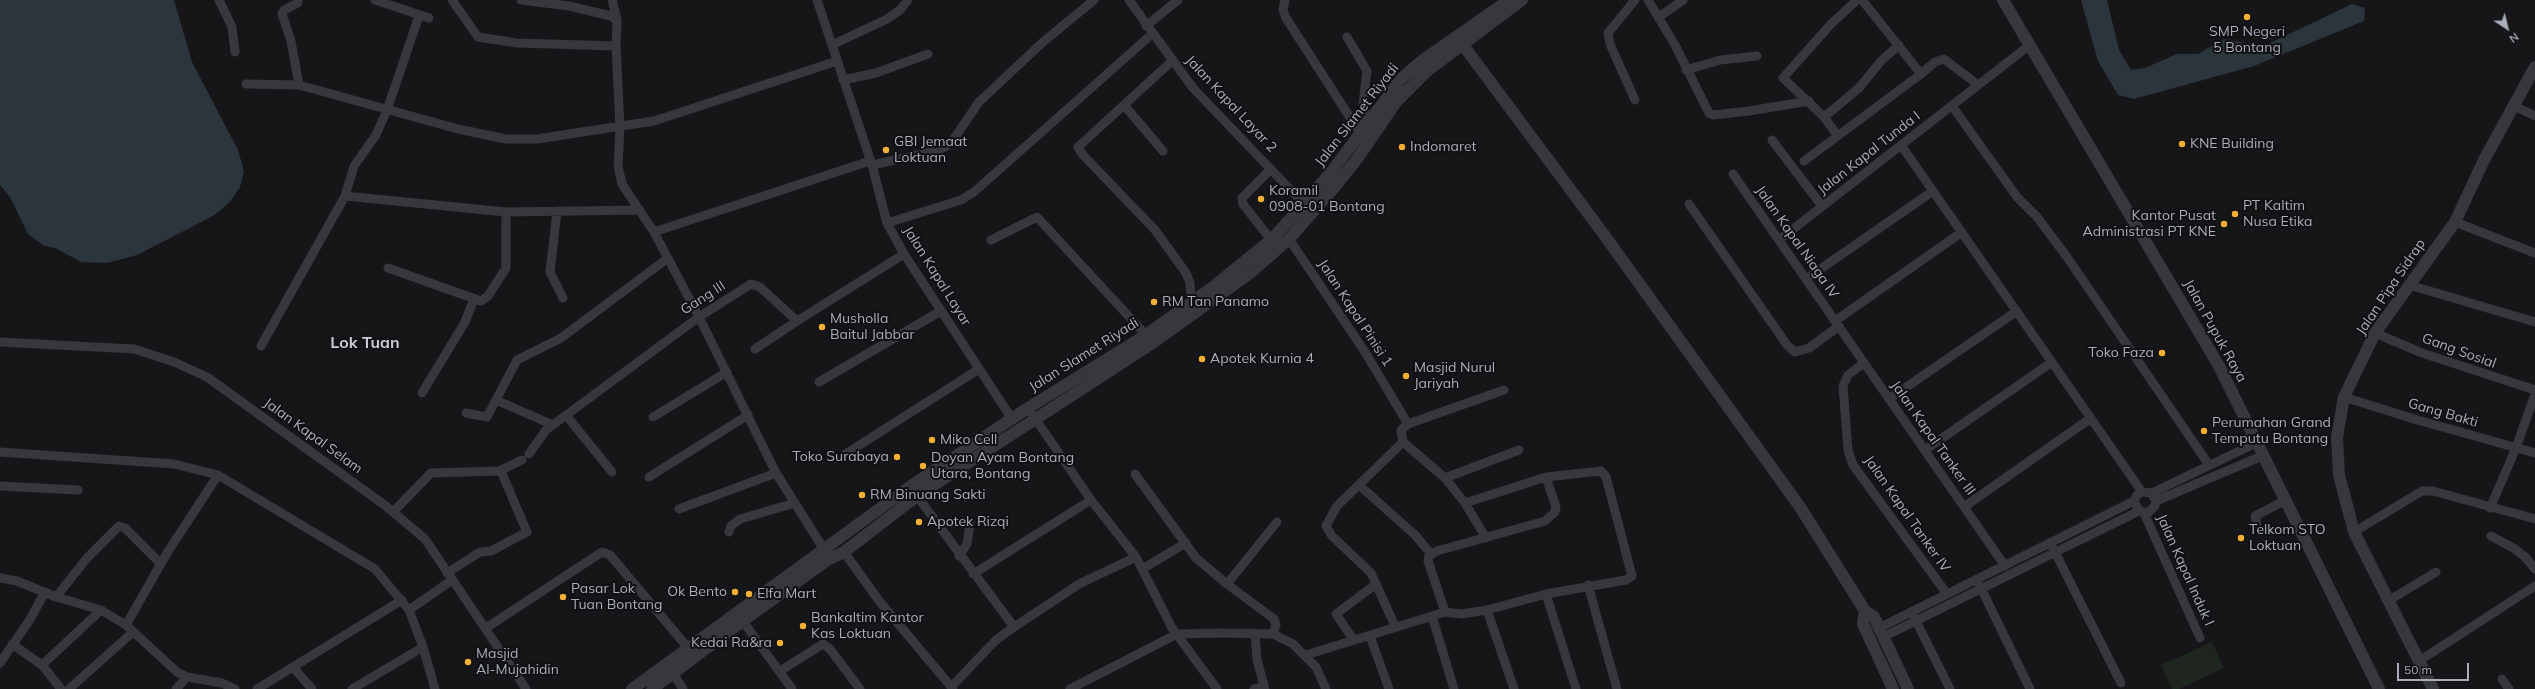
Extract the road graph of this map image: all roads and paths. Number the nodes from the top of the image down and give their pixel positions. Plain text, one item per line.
1 (219, 0) edge
2 (298, 0) edge
3 (375, 0) edge
4 (452, 0) edge
5 (521, 0) edge
6 (612, 0) edge
7 (817, 0) edge
8 (908, 0) edge
9 (1094, 0) edge
10 (1128, 0) edge
11 (1178, 0) edge
12 (1285, 0) edge
13 (1509, 0) edge
14 (1522, 0) edge
15 (1635, 0) edge
16 (1648, 0) edge
17 (1683, 0) edge
18 (1857, 0) edge
19 (1862, 0) edge
20 (2003, 0) edge
21 (419, 16) junction
22 (1659, 17) junction
23 (429, 18) dead end
24 (617, 20) junction
25 (1149, 30) junction
26 (1347, 37) dead end
27 (2031, 44) junction
28 (832, 45) junction
29 (1463, 45) junction
30 (1899, 45) junction
31 (616, 46) junction
32 (235, 52) dead end
33 (928, 54) dead end
34 (1757, 56) dead end
35 (837, 61) junction
36 (1172, 61) junction
37 (2535, 67) edge
38 (1686, 70) junction
39 (1921, 74) junction
40 (843, 80) junction
41 (246, 84) dead end
42 (299, 85) junction
43 (1976, 85) junction
44 (1635, 100) dead end
45 (1808, 101) junction
46 (1124, 105) junction
47 (2512, 105) junction
48 (1952, 106) junction
49 (387, 110) junction
50 (2535, 116) edge
51 (1824, 117) junction
52 (620, 127) junction
53 (1359, 132) junction
54 (1838, 136) junction
55 (1772, 140) dead end
56 (1901, 145) junction
57 (1163, 151) dead end
58 (1804, 161) dead end
59 (871, 163) junction
60 (1271, 169) junction
61 (1733, 174) dead end
62 (1934, 191) junction
63 (345, 196) junction
64 (1304, 204) junction
65 (1689, 204) dead end
66 (1822, 206) junction
67 (640, 210) junction
68 (557, 211) junction
69 (506, 212) junction
70 (2455, 222) junction
71 (887, 223) junction
72 (654, 232) junction
73 (1962, 232) junction
74 (1289, 239) junction
75 (991, 240) dead end
76 (1271, 240) junction
77 (1779, 240) junction
78 (2535, 253) edge
79 (904, 254) junction
80 (668, 258) junction
81 (388, 268) dead end
82 (1246, 268) junction
83 (1806, 279) junction
84 (2409, 285) junction
85 (563, 298) dead end
86 (474, 299) junction
87 (1191, 305) junction
88 (941, 311) junction
89 (2017, 311) junction
90 (699, 317) junction
91 (797, 321) junction
92 (2535, 322) edge
93 (1837, 323) junction
94 (2375, 334) junction
95 (1146, 335) junction
96 (0, 342) edge
97 (261, 346) dead end
98 (755, 349) dead end
99 (2052, 362) junction
100 (1864, 363) junction
101 (979, 368) junction
102 (727, 372) junction
103 (819, 382) dead end
104 (1504, 390) dead end
105 (2535, 390) edge
106 (422, 393) dead end
107 (2535, 394) edge
108 (2344, 397) junction
109 (1889, 399) junction
110 (496, 400) junction
111 (466, 413) dead end
112 (1032, 413) junction
113 (566, 415) junction
114 (748, 415) junction
115 (653, 417) dead end
116 (2091, 418) junction
117 (1012, 419) junction
118 (1408, 424) junction
119 (553, 425) junction
120 (1403, 442) junction
121 (2256, 443) junction
122 (2516, 448) junction
123 (1519, 450) dead end
124 (1925, 450) junction
125 (0, 452) edge
126 (2535, 453) edge
127 (844, 455) dead end
128 (2262, 456) junction
129 (2209, 466) junction
130 (501, 470) junction
131 (612, 472) dead end
132 (776, 473) junction
133 (1135, 474) dead end
134 (218, 475) junction
135 (649, 477) dead end
136 (1445, 478) junction
137 (1546, 478) junction
138 (1359, 485) junction
139 (0, 486) edge
140 (78, 490) dead end
141 (2142, 492) junction
142 (917, 496) junction
143 (2154, 497) junction
144 (1091, 500) junction
145 (2134, 501) junction
146 (2284, 501) junction
147 (795, 503) junction
148 (1465, 504) junction
149 (1964, 507) junction
150 (2490, 508) junction
151 (679, 509) dead end
152 (392, 512) junction
153 (2141, 512) junction
154 (2535, 519) edge
155 (1277, 522) dead end
156 (970, 524) dead end
157 (2258, 530) dead end
158 (729, 532) dead end
159 (2354, 532) junction
160 (2491, 536) dead end
161 (1486, 538) junction
162 (1186, 543) junction
163 (2051, 543) junction
164 (823, 548) junction
165 (844, 552) junction
166 (2055, 552) junction
167 (1432, 554) junction
168 (959, 556) junction
169 (1136, 557) junction
170 (161, 564) junction
171 (2005, 566) junction
172 (1142, 569) junction
173 (2535, 569) edge
174 (2436, 572) dead end
175 (973, 574) junction
176 (450, 576) junction
177 (0, 578) edge
178 (1977, 579) junction
179 (1226, 584) junction
180 (1376, 584) junction
181 (1588, 585) junction
182 (2535, 586) edge
183 (1981, 588) junction
184 (45, 592) junction
185 (1546, 594) junction
186 (1947, 594) junction
187 (56, 597) junction
188 (402, 600) junction
189 (2388, 601) junction
190 (101, 610) junction
191 (409, 610) junction
192 (1487, 610) junction
193 (1865, 611) junction
194 (1445, 612) junction
195 (1911, 612) junction
196 (739, 616) junction
197 (1432, 616) junction
198 (1916, 621) junction
199 (126, 625) junction
200 (1395, 626) junction
201 (1014, 627) junction
202 (486, 628) junction
203 (133, 632) junction
204 (1881, 632) junction
205 (1255, 633) junction
206 (1177, 634) junction
207 (1273, 634) junction
208 (1370, 636) junction
209 (2200, 638) dead end
210 (1353, 639) junction
211 (12, 644) junction
212 (423, 647) junction
213 (688, 648) junction
214 (1306, 655) junction
215 (2419, 661) junction
216 (0, 663) edge
217 (42, 665) junction
218 (293, 667) junction
219 (780, 672) junction
220 (673, 673) junction
221 (187, 677) junction
222 (2502, 679) dead end
223 (2121, 683) dead end
224 (952, 687) edge
225 (1264, 688) edge
226 (61, 689) edge
227 (69, 689) edge
228 (176, 689) edge
229 (235, 689) edge
230 (257, 689) edge
231 (312, 689) edge
232 (352, 689) edge
233 (435, 689) edge
234 (526, 689) edge
235 (632, 689) edge
236 (652, 689) edge
237 (683, 689) edge
238 (792, 689) edge
239 (860, 689) edge
240 (1070, 689) edge
241 (1217, 689) edge
242 (1254, 689) edge
243 (1326, 689) edge
244 (1389, 689) edge
245 (1454, 689) edge
246 (1514, 689) edge
247 (1576, 689) edge
248 (1617, 689) edge
249 (1893, 689) edge
250 (1908, 689) edge
251 (1950, 689) edge
252 (2030, 689) edge
253 (2379, 689) edge
254 (2434, 689) edge
255 (2509, 689) edge

1 - 32 street
2 - 42 street
3 - 21 street
4 - 31 street
5 - 24 street
6 - 24 street
7 - 28 street, Jalan Kapal Layar
8 - 28 street
9 - 59 street
10 - 25 street, Jalan Kapal Layar 2
11 - 25 street
12 - 53 street
13 - 53 street, Jalan Slamet Riyadi
14 - 29 street, Jalan Slamet Riyadi
15 - 44 street
16 - 22 street
17 - 22 street
18 - 45 street
19 - 30 street
20 - 27 street, Jalan Pupuk Raya
21 - 23 street
21 - 49 street
22 - 38 street
24 - 31 street
25 - 36 street, Jalan Kapal Layar 2
25 - 71 street
26 - 53 street
27 - 43 street, Jalan Kapal Tunda I
27 - 121 street, Jalan Pupuk Raya
28 - 35 street, Jalan Kapal Layar
29 - 74 street, Jalan Slamet Riyadi
29 - 193 street
30 - 39 street
30 - 51 street
31 - 52 street
33 - 40 street
34 - 38 street
35 - 40 street, Jalan Kapal Layar
35 - 52 street
36 - 46 street
36 - 60 street, Jalan Kapal Layar 2
37 - 47 street, Jalan Pipa Sidrap
38 - 45 street
39 - 43 street
39 - 54 street
40 - 59 street, Jalan Kapal Layar
41 - 42 street
42 - 49 street
43 - 48 street, Jalan Kapal Tunda I
45 - 51 street
46 - 57 street
46 - 87 street
47 - 50 street
47 - 70 street, Jalan Pipa Sidrap
48 - 56 street, Jalan Kapal Tunda I
48 - 129 street
49 - 52 street
49 - 63 street
51 - 54 street
52 - 67 street
53 - 64 street, Jalan Slamet Riyadi
54 - 58 street
55 - 66 street
56 - 62 street
56 - 66 street, Jalan Kapal Tunda I
59 - 71 street, Jalan Kapal Layar
59 - 72 street
60 - 64 street, Jalan Kapal Layar 2
60 - 76 street
61 - 77 street, Jalan Kapal Niaga IV
62 - 73 street
62 - 83 street
63 - 69 street
63 - 97 street
64 - 76 street, Jalan Slamet Riyadi
65 - 93 street
66 - 77 street, Jalan Kapal Tunda I
67 - 68 street
67 - 72 street
68 - 69 street
68 - 85 street
69 - 86 street
70 - 78 street
70 - 84 street, Jalan Pipa Sidrap
71 - 79 street, Jalan Kapal Layar
72 - 80 street
73 - 89 street
73 - 93 street
74 - 82 street, Jalan Slamet Riyadi
74 - 118 street, Jalan Kapal Pinisi 1
75 - 95 street
76 - 82 street, Jalan Slamet Riyadi
77 - 83 street, Jalan Kapal Niaga IV
79 - 88 street, Jalan Kapal Layar
79 - 91 street
80 - 90 street
80 - 110 street
81 - 86 street
82 - 87 street, Jalan Slamet Riyadi
82 - 112 street, Jalan Slamet Riyadi
83 - 93 street, Jalan Kapal Niaga IV
84 - 92 street
84 - 94 street, Jalan Pipa Sidrap
86 - 106 street
87 - 95 street, Jalan Slamet Riyadi
88 - 101 street, Jalan Kapal Layar
88 - 103 street
89 - 99 street
89 - 109 street
90 - 91 street, Gang III
90 - 102 street
90 - 113 street, Gang III
91 - 98 street
93 - 100 street, Jalan Kapal Tanker III
94 - 105 street, Gang Sosial
94 - 108 street, Jalan Pipa Sidrap
95 - 112 street, Jalan Slamet Riyadi
96 - 152 street, Jalan Kapal Selam
99 - 116 street
99 - 124 street
100 - 109 street, Jalan Kapal Tanker III
100 - 186 street, Jalan Kapal Tanker IV
101 - 117 street, Jalan Kapal Layar
101 - 127 street
102 - 114 street
102 - 115 street
104 - 118 street
107 - 122 street
108 - 122 street, Gang Bakti
108 - 159 street, Jalan Pipa Sidrap
109 - 124 street, Jalan Kapal Tanker III
110 - 111 street
110 - 119 street
112 - 117 street, Jalan Slamet Riyadi
112 - 142 street, Jalan Slamet Riyadi
112 - 144 street
113 - 119 street, Gang III
113 - 131 street
114 - 132 street
114 - 135 street
116 - 141 street
116 - 149 street
117 - 164 street, Jalan Slamet Riyadi
118 - 120 street
119 - 130 street, Gang III
120 - 136 street
120 - 138 street
121 - 128 street, Jalan Pupuk Raya
121 - 129 street
122 - 126 street, Gang Bakti
122 - 150 street
123 - 136 street
124 - 149 street, Jalan Kapal Tanker III
125 - 134 street
128 - 143 street
128 - 146 street, Jalan Pupuk Raya
129 - 143 street
130 - 152 street
130 - 176 street
132 - 147 street
132 - 151 street
133 - 162 street
134 - 170 street
134 - 188 street
136 - 148 street
137 - 148 street
137 - 161 street
137 - 181 street
138 - 167 street
138 - 180 street
139 - 140 street
141 - 143 street
141 - 145 street
142 - 165 street, Jalan Slamet Riyadi
142 - 168 street
143 - 153 street
144 - 169 street
144 - 175 street
145 - 153 street
145 - 163 street
146 - 157 street
146 - 253 street, Jalan Pupuk Raya
147 - 158 street
147 - 164 street
148 - 161 street
149 - 171 street, Jalan Kapal Tanker III
150 - 154 street
150 - 159 street
152 - 176 street, Jalan Kapal Selam
153 - 166 street
153 - 209 street, Jalan Kapal Induk I
155 - 179 street
156 - 168 street
159 - 189 street, Jalan Pipa Sidrap
160 - 173 street
161 - 167 street
162 - 172 street
162 - 179 street
163 - 166 street
163 - 171 street
164 - 196 street, Jalan Slamet Riyadi
165 - 196 street, Jalan Slamet Riyadi
165 - 224 street
166 - 183 street
166 - 223 street
167 - 194 street
168 - 175 street
169 - 172 street
169 - 201 street
170 - 187 street
170 - 199 street
171 - 178 street
172 - 206 street
174 - 189 street
175 - 201 street
176 - 191 street
176 - 202 street, Jalan Kapal Selam
177 - 184 street
178 - 183 street
178 - 186 street
179 - 207 street
180 - 200 street
180 - 210 street
181 - 185 street
181 - 248 street
182 - 215 street
183 - 198 street
183 - 252 street
184 - 187 street
184 - 211 street
185 - 192 street
185 - 247 street
186 - 195 street
187 - 190 street
188 - 191 street
188 - 218 street
189 - 215 street, Jalan Pipa Sidrap
190 - 199 street
190 - 217 street
191 - 212 street
192 - 194 street
192 - 246 street
193 - 204 street
193 - 249 street
194 - 197 street
195 - 198 street
195 - 204 street
196 - 213 street, Jalan Slamet Riyadi
196 - 219 street
196 - 220 street, Jalan Slamet Riyadi
197 - 200 street
197 - 245 street
198 - 204 street
198 - 251 street
199 - 203 street
200 - 208 street
201 - 224 street
202 - 213 street
202 - 234 street, Jalan Kapal Selam
203 - 221 street
203 - 227 street
204 - 250 street
205 - 206 street
205 - 207 street
205 - 225 street
206 - 240 street
206 - 241 street
207 - 214 street
208 - 210 street
208 - 244 street
210 - 214 street
211 - 216 street
211 - 217 street
212 - 232 street
212 - 233 street
213 - 235 street, Jalan Slamet Riyadi
214 - 243 street
215 - 254 street, Jalan Pipa Sidrap
217 - 226 street
218 - 230 street
218 - 231 street
219 - 238 street
219 - 239 street
220 - 236 street, Jalan Slamet Riyadi
220 - 237 street
221 - 228 street
221 - 229 street
222 - 255 street
225 - 242 street

